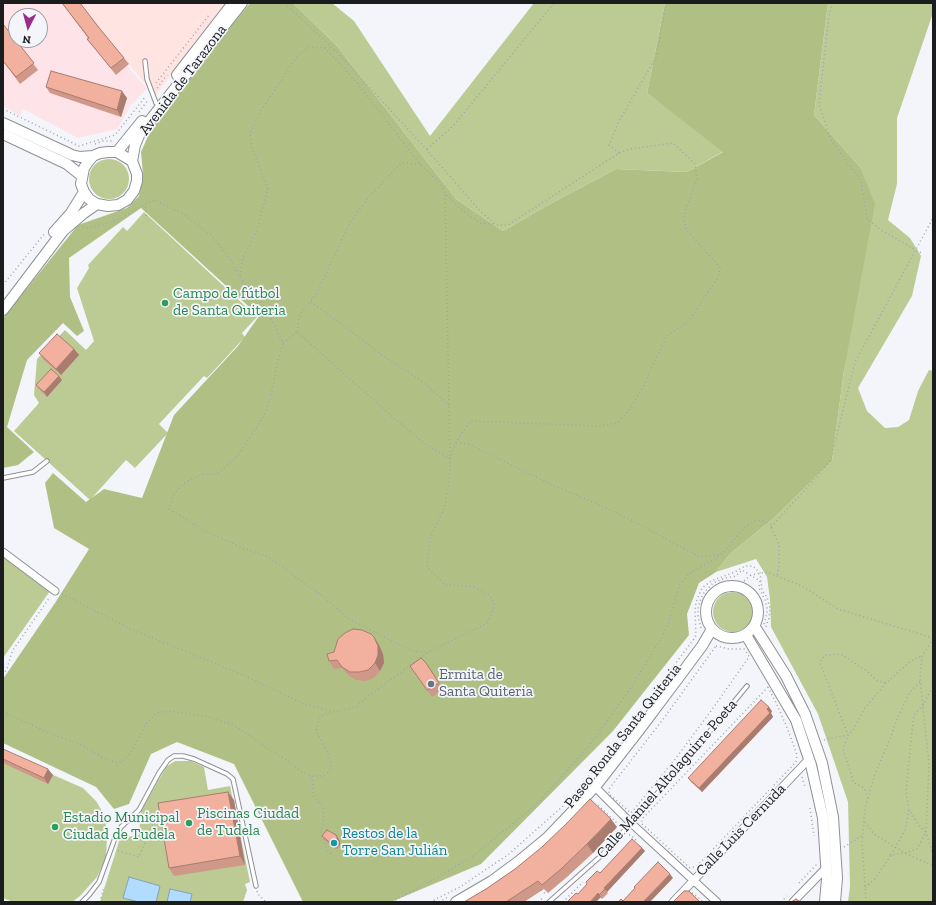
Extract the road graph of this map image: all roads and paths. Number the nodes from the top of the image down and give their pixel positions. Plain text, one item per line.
1 (233, 3) edge
2 (242, 3) edge
3 (284, 3) edge
4 (554, 3) edge
5 (666, 3) edge
6 (832, 3) edge
7 (210, 14) dead end
8 (325, 48) junction
9 (333, 48) junction
10 (145, 61) dead end
11 (151, 90) junction
12 (156, 102) junction
13 (3, 109) edge
14 (3, 123) edge
15 (3, 134) edge
16 (426, 150) junction
17 (117, 152) junction
18 (619, 153) junction
19 (93, 156) junction
20 (132, 161) junction
21 (420, 164) junction
22 (82, 176) junction
23 (84, 192) junction
24 (445, 193) junction
25 (97, 204) junction
26 (142, 206) junction
27 (146, 217) dead end
28 (933, 218) edge
29 (496, 225) junction
30 (83, 227) dead end
31 (916, 250) junction
32 (923, 254) dead end
33 (240, 276) junction
34 (3, 298) edge
35 (310, 301) junction
36 (3, 310) edge
37 (297, 332) junction
38 (283, 343) junction
39 (450, 406) junction
40 (456, 443) junction
41 (450, 459) junction
42 (47, 461) dead end
43 (3, 478) edge
44 (771, 527) junction
45 (3, 552) edge
46 (722, 554) junction
47 (760, 573) junction
48 (751, 575) junction
49 (777, 576) junction
50 (738, 586) junction
51 (55, 591) junction
52 (755, 627) junction
53 (766, 628) dead end
54 (714, 632) junction
55 (700, 633) dead end
56 (746, 635) junction
57 (933, 639) edge
58 (429, 652) junction
59 (922, 656) junction
60 (745, 663) joint
61 (3, 675) edge
62 (920, 682) junction
63 (886, 683) junction
64 (747, 686) dead end
65 (933, 686) edge
66 (922, 705) junction
67 (3, 712) edge
68 (335, 712) junction
69 (848, 735) junction
70 (822, 738) dead end
71 (809, 759) junction
72 (794, 765) joint
73 (801, 772) dead end
74 (312, 776) junction
75 (598, 790) junction
76 (807, 792) dead end
77 (868, 798) junction
78 (161, 805) edge
79 (810, 806) dead end
80 (592, 809) edge
81 (909, 809) junction
82 (864, 821) junction
83 (631, 823) junction
84 (620, 826) dead end
85 (926, 832) junction
86 (863, 835) junction
87 (625, 837) dead end
88 (814, 841) dead end
89 (642, 845) dead end
90 (844, 846) junction
91 (896, 847) junction
92 (842, 848) dead end
93 (114, 850) dead end
94 (845, 852) dead end
95 (905, 853) junction
96 (334, 855) dead end
97 (891, 855) junction
98 (933, 855) edge
99 (816, 860) dead end
100 (933, 866) edge
101 (826, 868) junction
102 (810, 871) dead end
103 (584, 880) dead end
104 (693, 880) junction
105 (256, 886) joint
106 (104, 887) dead end
107 (865, 887) junction
108 (541, 890) edge
109 (688, 892) edge
110 (547, 895) dead end
111 (454, 898) edge
112 (82, 902) edge
113 (100, 902) edge
114 (266, 902) edge
115 (392, 902) edge
116 (430, 902) edge
117 (439, 902) edge
118 (465, 902) edge
119 (549, 902) edge
120 (563, 902) edge
121 (673, 902) edge
122 (703, 902) edge
123 (717, 902) edge
124 (793, 902) edge
125 (825, 902) edge
126 (835, 902) edge
127 (866, 902) edge

1 - 12 street, Avenida de Tarazona
2 - 20 street, Avenida de Tarazona
3 - 9 path
4 - 16 path
5 - 18 path
6 - 31 path
7 - 11 path
8 - 9 path
8 - 21 path
8 - 33 path
9 - 16 path
10 - 11 lane
11 - 12 lane
11 - 13 path
12 - 17 street, Avenida de Tarazona
14 - 19 street
15 - 22 street
16 - 29 path
17 - 19 street
17 - 20 street
18 - 29 path
18 - 40 path
19 - 22 street
20 - 25 street
21 - 24 path
21 - 35 path
22 - 23 street
23 - 25 street
23 - 34 street
24 - 29 path
24 - 39 path
25 - 36 street
26 - 27 path
26 - 30 path
26 - 33 path
28 - 31 path
31 - 32 path
31 - 44 path
33 - 38 path
35 - 37 path
35 - 39 path
37 - 38 path
37 - 41 path
38 - 58 path
39 - 41 path
40 - 41 path
40 - 46 path
41 - 58 path
42 - 43 lane
44 - 46 path
44 - 49 path
45 - 51 street
46 - 115 path
47 - 48 path
47 - 49 path
47 - 53 path
47 - 116 path
48 - 50 path
48 - 55 path
49 - 57 path
50 - 52 street
50 - 54 street
51 - 61 path
51 - 68 path
52 - 56 street
52 - 126 street
54 - 56 street
54 - 75 street, Paseo Ronda Santa Quiteria
54 - 111 street, Paseo Ronda Santa Quiteria
56 - 71 street
57 - 59 path
58 - 68 path
59 - 62 path
59 - 63 path
60 - 60 path
62 - 66 path
62 - 77 path
63 - 69 path
63 - 69 path
64 - 83 lane, Calle Manuel Altolaguirre Poeta
65 - 66 path
66 - 81 path
66 - 85 path
67 - 74 path
68 - 74 path
69 - 70 path
69 - 77 path
71 - 101 street
71 - 104 street, Calle Luis Cernuda
72 - 72 path
73 - 76 path
74 - 96 path
75 - 83 street
75 - 118 street, Paseo Ronda Santa Quiteria
77 - 82 path
78 - 93 path
79 - 88 path
80 - 84 path
81 - 85 path
81 - 91 path
82 - 86 path
82 - 91 path
83 - 104 street
83 - 119 lane, Calle Manuel Altolaguirre Poeta
85 - 95 path
85 - 98 path
86 - 90 path
86 - 107 path
87 - 89 path
90 - 92 path
90 - 94 path
91 - 95 path
91 - 97 path
95 - 97 path
95 - 100 path
97 - 107 path
99 - 102 path
101 - 124 street
101 - 125 street
103 - 120 path
104 - 121 street, Calle Luis Cernuda
104 - 123 street
105 - 112 lane
105 - 114 path
106 - 113 path
107 - 127 path
108 - 110 path
109 - 122 path
111 - 117 path

